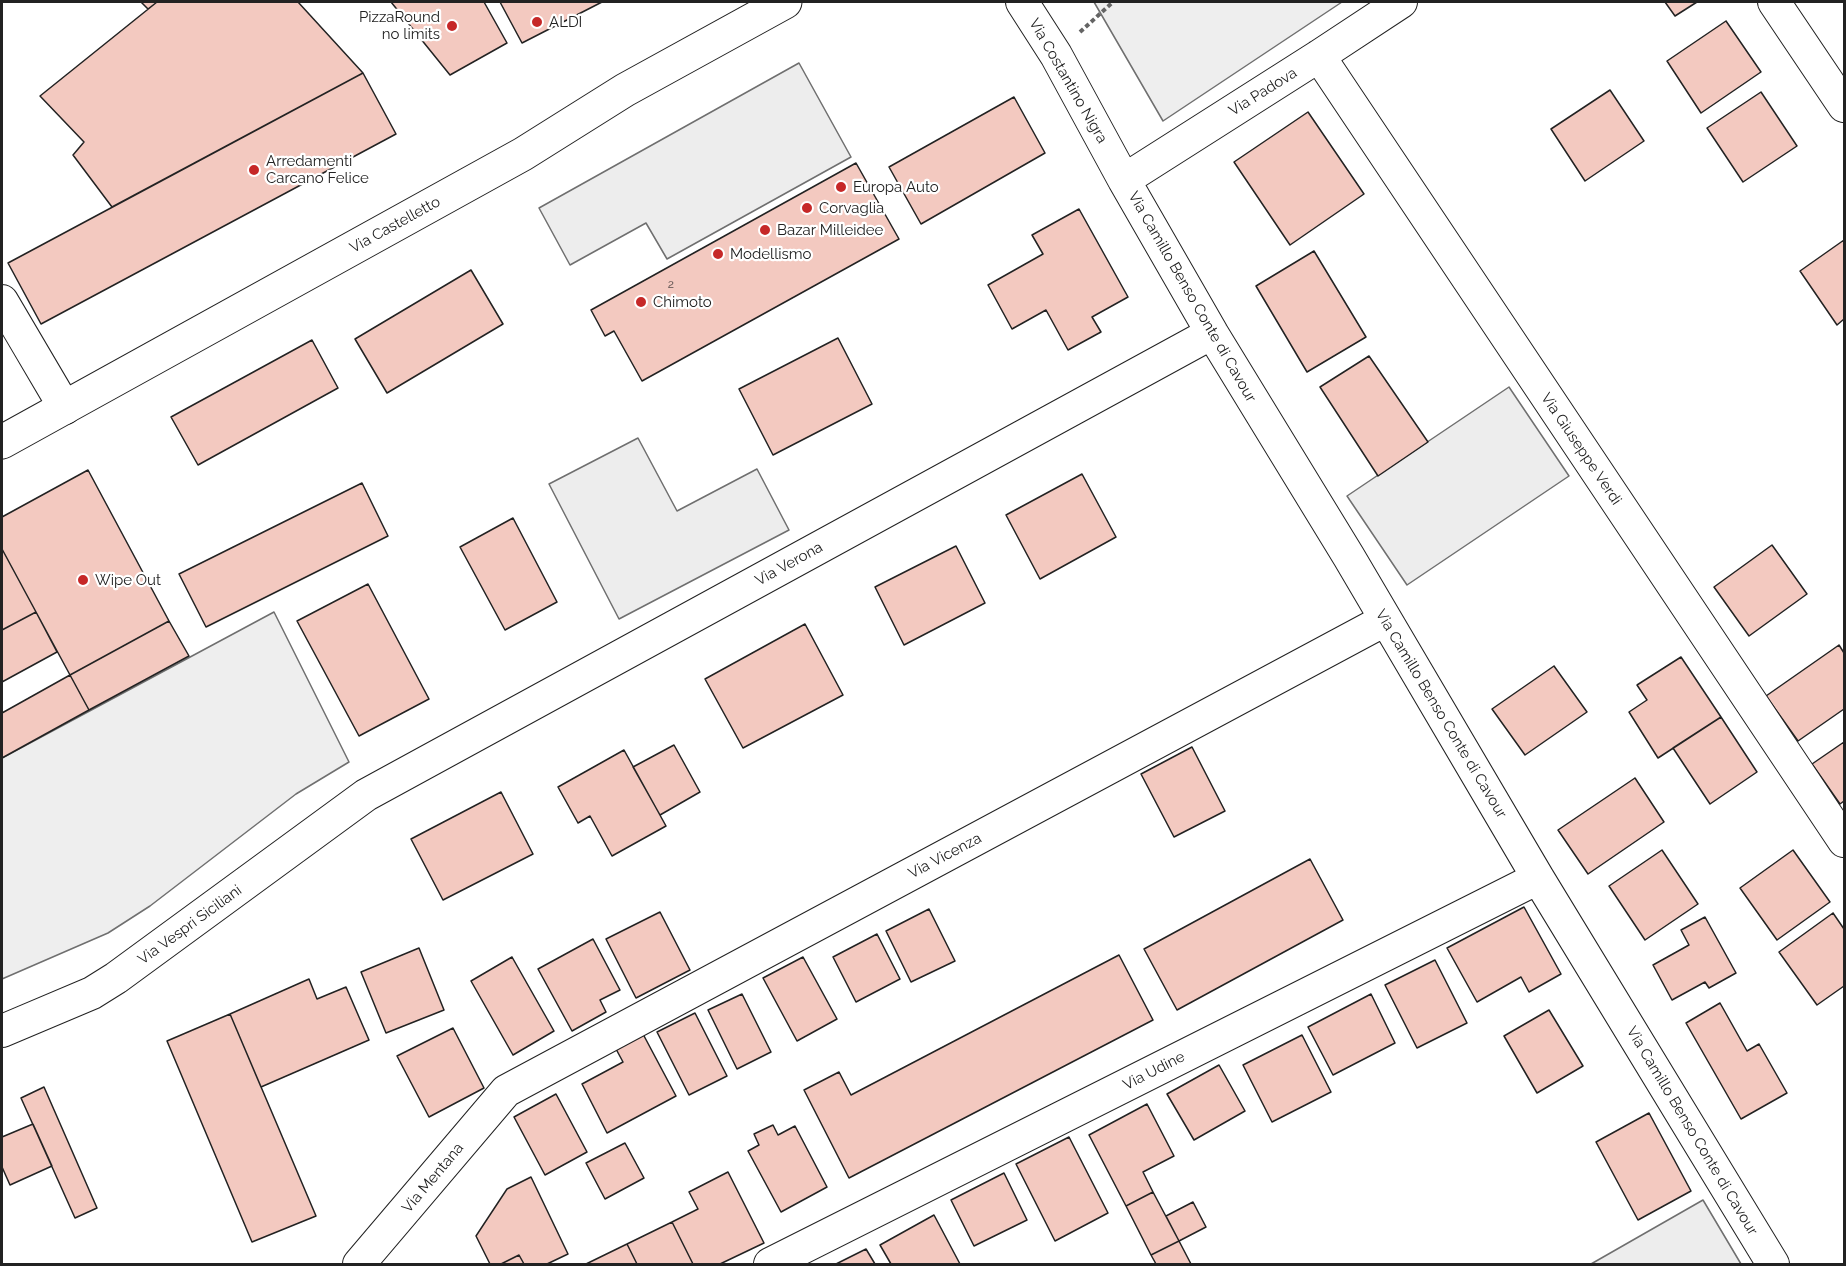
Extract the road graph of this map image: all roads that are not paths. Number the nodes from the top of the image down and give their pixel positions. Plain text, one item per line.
1 (785, 2) edge
2 (1022, 2) edge
3 (1401, 2) edge
4 (1774, 2) edge
5 (1319, 56) junction
6 (1845, 105) edge
7 (1119, 171) junction
8 (2, 301) edge
9 (1212, 333) junction
10 (64, 408) junction
11 (2, 442) edge
12 (1385, 620) junction
13 (366, 795) joint
14 (1845, 841) edge
15 (1538, 878) junction
16 (2, 1031) edge
17 (506, 1091) joint
18 (359, 1264) edge
19 (770, 1264) edge
20 (1773, 1264) edge

1 - 10 main road, Via Castelletto
2 - 7 street, Via Costantino Nigra
3 - 5 street, Via Padova
4 - 6 street
5 - 7 street, Via Padova
5 - 14 street, Via Giuseppe Verdi
7 - 9 street, Via Camillo Benso Conte di Cavour
8 - 10 street
9 - 12 street, Via Camillo Benso Conte di Cavour
9 - 13 street, Via Verona
10 - 11 main road, Via Castelletto
12 - 15 street, Via Camillo Benso Conte di Cavour
12 - 17 street, Via Vicenza
13 - 16 street, Via Vespri Siciliani
15 - 19 street, Via Udine
15 - 20 street, Via Camillo Benso Conte di Cavour
17 - 18 street, Via Mentana

